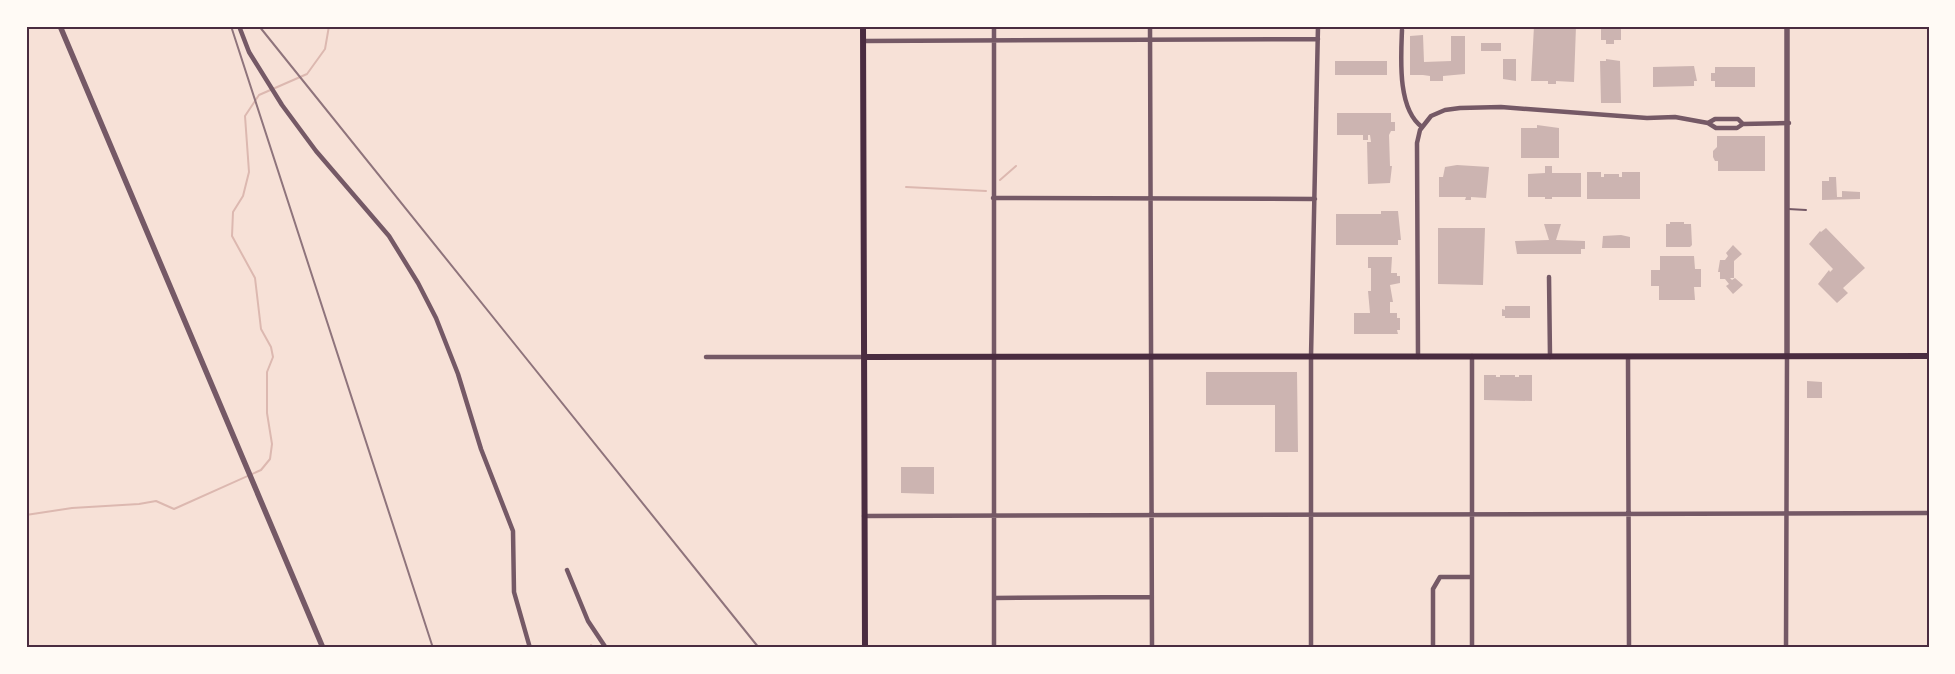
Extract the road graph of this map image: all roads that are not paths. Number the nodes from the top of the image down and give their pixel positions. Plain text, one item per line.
1 (60, 26) edge
2 (239, 26) edge
3 (863, 26) edge
4 (994, 26) edge
5 (1150, 26) edge
6 (1318, 26) edge
7 (1787, 26) edge
8 (1402, 30) dead end
9 (1318, 39) junction
10 (1150, 40) junction
11 (864, 41) junction
12 (994, 41) junction
13 (1708, 122) junction
14 (1789, 122) junction
15 (1743, 124) junction
16 (1422, 127) junction
17 (993, 198) junction
18 (1150, 199) junction
19 (1315, 199) junction
20 (1788, 209) junction
21 (1806, 210) dead end
22 (1549, 277) dead end
23 (1472, 356) junction
24 (1929, 356) edge
25 (706, 357) dead end
26 (864, 357) junction
27 (994, 357) junction
28 (1152, 357) junction
29 (1311, 357) junction
30 (1418, 357) junction
31 (1550, 357) junction
32 (1628, 357) junction
33 (1787, 357) junction
34 (1929, 513) edge
35 (1150, 514) junction
36 (1629, 514) junction
37 (1788, 514) junction
38 (994, 515) junction
39 (1473, 515) junction
40 (864, 516) junction
41 (1312, 516) junction
42 (566, 570) dead end
43 (1472, 577) junction
44 (1151, 597) junction
45 (994, 598) junction
46 (323, 648) edge
47 (530, 648) edge
48 (606, 648) edge
49 (865, 648) edge
50 (994, 648) edge
51 (1152, 648) edge
52 (1311, 648) edge
53 (1433, 648) edge
54 (1472, 648) edge
55 (1629, 648) edge
56 (1786, 648) edge

1 - 46 street
2 - 47 street
3 - 11 main road
4 - 12 street
5 - 10 street
6 - 9 street
7 - 14 street
8 - 16 street
9 - 10 street
9 - 19 street
10 - 12 street
10 - 18 street
11 - 12 street
11 - 26 main road
12 - 17 street
13 - 15 street
13 - 15 street
13 - 16 street
14 - 15 street
14 - 20 street
16 - 30 street
17 - 18 street
17 - 27 street
18 - 19 street
18 - 28 street
19 - 29 street
20 - 21 lane
20 - 33 street
22 - 31 street
23 - 30 main road
23 - 31 main road
23 - 39 street
24 - 33 main road
25 - 26 street
26 - 27 main road
26 - 40 main road
27 - 28 main road
27 - 38 street
28 - 29 main road
28 - 35 street
29 - 30 main road
29 - 41 street
31 - 32 main road
32 - 33 main road
32 - 36 street
33 - 37 street
34 - 37 street
35 - 38 street
35 - 41 street
35 - 44 street
36 - 37 street
36 - 39 street
36 - 55 street
37 - 56 street
38 - 40 street
38 - 45 street
39 - 41 street
39 - 43 street
40 - 49 main road
41 - 52 street
42 - 48 street
43 - 53 street
43 - 54 street
44 - 45 street
44 - 51 street
45 - 50 street

